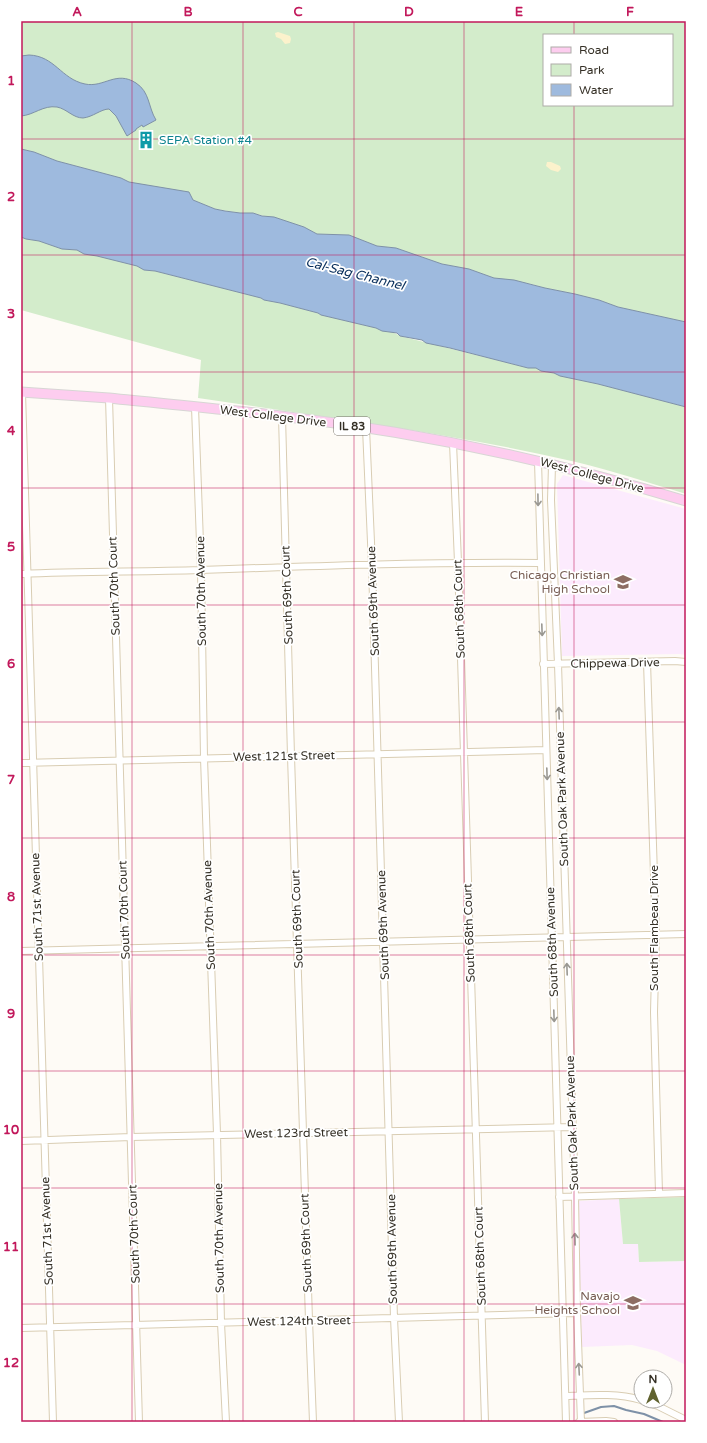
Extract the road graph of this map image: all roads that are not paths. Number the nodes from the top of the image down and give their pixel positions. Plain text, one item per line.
1 (21, 392) edge
2 (109, 398) junction
3 (195, 407) junction
4 (282, 416) junction
5 (366, 428) junction
6 (453, 443) junction
7 (538, 461) junction
8 (552, 465) junction
9 (686, 501) edge
10 (458, 562) junction
11 (540, 563) junction
12 (372, 565) junction
13 (286, 566) junction
14 (201, 570) junction
15 (114, 572) junction
16 (24, 573) edge
17 (647, 662) junction
18 (686, 662) edge
19 (543, 664) junction
20 (558, 664) junction
21 (546, 750) junction
22 (464, 752) junction
23 (378, 754) junction
24 (291, 756) junction
25 (204, 758) junction
26 (120, 761) junction
27 (21, 763) edge
28 (33, 763) junction
29 (686, 934) edge
30 (656, 936) junction
31 (551, 937) junction
32 (566, 937) junction
33 (470, 940) junction
34 (383, 943) junction
35 (297, 945) junction
36 (211, 946) junction
37 (124, 949) junction
38 (21, 951) edge
39 (39, 951) junction
40 (572, 1126) junction
41 (557, 1127) junction
42 (475, 1128) junction
43 (389, 1130) junction
44 (303, 1132) junction
45 (217, 1134) junction
46 (131, 1137) junction
47 (21, 1141) edge
48 (44, 1141) junction
49 (659, 1193) junction
50 (686, 1193) edge
51 (574, 1196) junction
52 (560, 1197) junction
53 (577, 1313) junction
54 (564, 1314) junction
55 (482, 1316) junction
56 (394, 1318) junction
57 (309, 1320) junction
58 (221, 1322) junction
59 (136, 1325) junction
60 (50, 1327) junction
61 (21, 1328) edge
62 (580, 1395) junction
63 (566, 1396) junction
64 (633, 1398) edge
65 (664, 1409) edge
66 (686, 1420) edge
67 (53, 1422) edge
68 (140, 1422) edge
69 (226, 1422) edge
70 (313, 1422) edge
71 (399, 1422) edge
72 (485, 1422) edge
73 (566, 1422) edge
74 (580, 1422) edge
75 (614, 1422) edge

1 - 2 main road, West College Drive / IL 83
1 - 16 street, South 71st Avenue
2 - 3 main road, West College Drive / IL 83
2 - 15 street, South 70th Court
3 - 4 main road, West College Drive / IL 83
3 - 14 street, South 70th Avenue
4 - 5 main road, West College Drive / IL 83
4 - 13 street, South 69th Court
5 - 6 main road, West College Drive / IL 83
5 - 12 street, South 69th Avenue
6 - 7 main road, West College Drive / IL 83
6 - 10 street, South 68th Court
7 - 8 main road, West College Drive / IL 83
7 -> 11 street, South 68th Avenue
8 - 9 main road, West College Drive / IL 83
8 - 20 street, South Oak Park Avenue
10 - 11 street
10 - 12 street
10 - 22 street, South 68th Court
11 -> 19 street, South 68th Avenue
12 - 13 street
12 - 23 street, South 69th Avenue
13 - 14 street
13 - 24 street, South 69th Court
14 - 15 street
14 - 25 street, South 70th Avenue
15 - 16 street
15 - 26 street, South 70th Court
16 - 28 street, South 71st Avenue
17 - 18 street, Chippewa Drive
17 - 20 street, Chippewa Drive
17 - 30 street, South Flambeau Drive
19 - 20 street, Chippewa Drive
19 - 21 street, South 68th Avenue
32 -> 20 street, South Oak Park Avenue
21 - 22 street, West 121st Street
21 -> 31 street, South 68th Avenue
22 - 23 street, West 121st Street
22 - 33 street, South 68th Court
23 - 24 street, West 121st Street
23 - 34 street, South 69th Avenue
24 - 25 street, West 121st Street
24 - 35 street, South 69th Court
25 - 26 street, West 121st Street
25 - 36 street, South 70th Avenue
26 - 28 street, West 121st Street
26 - 37 street, South 70th Court
27 - 28 street, West 121st Street
28 - 39 street, South 71st Avenue
29 - 30 street
30 - 32 street
30 - 49 street, South Flambeau Drive
31 - 32 street
31 - 33 street
31 -> 41 street, South 68th Avenue
40 -> 32 street, South Oak Park Avenue
33 - 34 street
33 - 42 street, South 68th Court
34 - 35 street
34 - 43 street, South 69th Avenue
35 - 36 street
35 - 44 street, South 69th Court
36 - 37 street
36 - 45 street, South 70th Avenue
37 - 39 street
37 - 46 street, South 70th Court
38 - 39 street
39 - 48 street, South 71st Avenue
40 - 41 street, West 123rd Street
40 - 51 street, South Oak Park Avenue
41 - 42 street, West 123rd Street
41 - 52 street, South 68th Avenue
42 - 43 street, West 123rd Street
42 - 55 street, South 68th Court
43 - 44 street, West 123rd Street
43 - 56 street, South 69th Avenue
44 - 45 street, West 123rd Street
44 - 57 street, South 69th Court
45 - 46 street, West 123rd Street
45 - 58 street, South 70th Avenue
46 - 48 street, West 123rd Street
46 - 59 street, South 70th Court
47 - 48 street, West 123rd Street
48 - 60 street, South 71st Avenue
49 - 50 street
49 - 51 street
51 - 52 street
53 -> 51 street, South Oak Park Avenue
52 - 54 street, South 68th Avenue
53 - 54 street, West 124th Street
62 -> 53 street, South Oak Park Avenue
54 - 55 street, West 124th Street
54 - 63 street, South 68th Avenue
55 - 56 street, West 124th Street
55 - 72 street, South 68th Court
56 - 57 street, West 124th Street
56 - 71 street, South 69th Avenue
57 - 58 street, West 124th Street
57 - 70 street, South 69th Court
58 - 59 street, West 124th Street
58 - 69 street, South 70th Avenue
59 - 60 street, West 124th Street
59 - 68 street, South 70th Court
60 - 61 street, West 124th Street
60 - 67 street, South 71st Avenue
62 - 63 street
62 - 64 street
62 - 74 street, South Oak Park Avenue
63 - 73 street, South 68th Avenue
65 - 66 street
74 - 75 street

